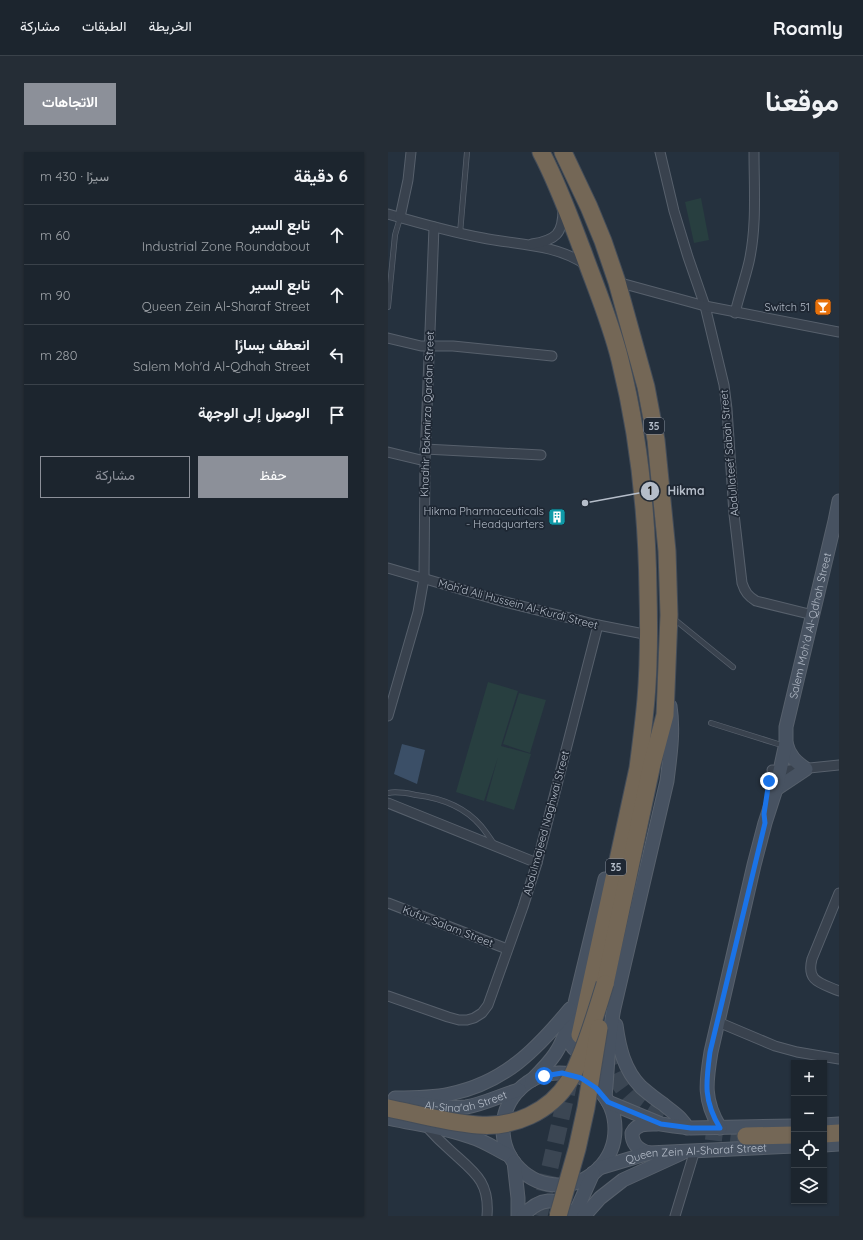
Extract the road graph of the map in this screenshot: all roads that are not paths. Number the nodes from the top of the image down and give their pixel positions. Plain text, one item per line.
1 (411, 152) edge
2 (467, 152) edge
3 (541, 152) edge
4 (563, 152) edge
5 (660, 152) edge
6 (754, 152) edge
7 (562, 196) junction
8 (388, 214) edge
9 (400, 217) junction
10 (434, 227) junction
11 (460, 233) junction
12 (529, 245) junction
13 (589, 267) junction
14 (617, 282) junction
15 (705, 306) junction
16 (388, 307) edge
17 (735, 313) junction
18 (839, 332) edge
19 (388, 338) edge
20 (430, 346) junction
21 (552, 356) dead end
22 (425, 449) junction
23 (388, 452) edge
24 (541, 455) dead end
25 (425, 461) junction
26 (839, 501) edge
27 (837, 522) edge
28 (388, 568) edge
29 (424, 578) junction
30 (669, 615) junction
31 (813, 615) junction
32 (598, 625) junction
33 (649, 635) junction
34 (734, 667) dead end
35 (667, 689) junction
36 (392, 692) edge
37 (388, 716) edge
38 (711, 723) dead end
39 (782, 744) junction
40 (839, 765) edge
41 (806, 769) junction
42 (776, 771) junction
43 (776, 790) junction
44 (388, 792) edge
45 (388, 803) edge
46 (765, 823) junction
47 (496, 847) junction
48 (537, 863) junction
49 (839, 893) edge
50 (388, 903) edge
51 (507, 949) junction
52 (605, 984) junction
53 (839, 991) edge
54 (388, 996) edge
55 (584, 1003) junction
56 (614, 1008) junction
57 (569, 1021) junction
58 (611, 1022) junction
59 (718, 1022) junction
60 (580, 1035) dead end
61 (839, 1059) edge
62 (532, 1080) junction
63 (519, 1090) junction
64 (606, 1100) junction
65 (465, 1107) junction
66 (390, 1110) edge
67 (661, 1124) junction
68 (839, 1124) edge
69 (827, 1125) edge
70 (426, 1126) junction
71 (791, 1126) edge
72 (687, 1128) junction
73 (720, 1128) junction
74 (839, 1133) edge
75 (827, 1134) edge
76 (467, 1135) junction
77 (791, 1135) edge
78 (746, 1136) tunnel mouth
79 (839, 1144) edge
80 (827, 1145) edge
81 (791, 1146) edge
82 (692, 1150) junction
83 (650, 1153) junction
84 (512, 1159) junction
85 (596, 1170) junction
86 (487, 1216) edge
87 (518, 1216) edge
88 (523, 1216) edge
89 (558, 1216) edge
90 (572, 1216) edge
91 (584, 1216) edge
92 (675, 1216) edge

1 - 9 street
2 - 11 lane
3 - 7 highway, 35
4 - 14 highway, 35
5 - 15 street, Abdullateef Sabah Street
6 - 17 street
7 - 12 street
7 - 13 highway, 35
8 - 9 street
9 - 10 street
9 - 16 lane
10 - 11 street
10 - 20 street, Khadhir Bakmirza Qardan Street
11 - 12 street
12 - 13 street
13 - 33 highway, 35
14 - 15 street
14 - 30 highway, 35
15 - 17 street
15 - 31 street, Abdullateef Sabah Street
17 - 18 street
19 - 20 street
20 - 21 street
20 - 22 street, Khadhir Bakmirza Qardan Street
22 - 24 street
22 - 25 street, Khadhir Bakmirza Qardan Street
23 - 25 street
25 - 29 street, Khadhir Bakmirza Qardan Street
26 - 27 main road, Salem Moh'd Al-Qdhah Street
27 - 31 main road, Salem Moh'd Al-Qdhah Street
28 - 29 street, Moh'd Ali Hussein Al-Kurdi Street
29 - 32 street, Moh'd Ali Hussein Al-Kurdi Street
29 - 36 street, Khadhir Bakmirza Qardan Street
30 - 34 lane
30 - 35 highway, 35
31 - 39 main road, Salem Moh'd Al-Qdhah Street
32 - 33 street, Moh'd Ali Hussein Al-Kurdi Street
32 - 48 street, Abdulmajeed Naghwai Street
33 - 55 highway, 35
35 - 52 highway, 35
35 - 56 main road
36 - 37 street, Khadhir Bakmirza Qardan Street
38 - 39 lane
39 - 41 main road
39 - 42 main road, Salem Moh'd Al-Qdhah Street
40 - 41 street
41 - 42 street
41 - 43 main road
42 - 43 main road, Salem Moh'd Al-Qdhah Street
42 - 46 main road, Salem Moh'd Al-Qdhah Street
43 - 46 main road, Salem Moh'd Al-Qdhah Street
44 - 47 lane
45 - 47 street
46 - 59 main road, Salem Moh'd Al-Qdhah Street
47 - 48 street
48 - 51 street, Abdulmajeed Naghwai Street
49 - 53 street
50 - 51 street, Kufur Salam Street
51 - 54 street, Abdulmajeed Naghwai Street
52 - 66 highway, bridge
52 - 89 highway, 35, bridge
55 - 57 main road
55 - 60 highway, 35
55 - 66 main road
56 - 58 main road
56 - 72 main road
57 - 58 main road
57 - 62 main road
58 - 64 main road
59 - 61 street
59 - 73 main road, Salem Moh'd Al-Qdhah Street
62 - 63 main road
62 - 64 main road
63 - 65 main road, Al-Sina'ah Street
63 - 84 main road
64 - 67 main road, Queen Zein Al-Sharaf Street
64 - 85 main road
65 - 66 main road, Al-Sina'ah Street
65 - 76 main road
66 - 70 main road, Al-Sina'ah Street
67 - 72 main road, Queen Zein Al-Sharaf Street
67 - 83 main road
68 - 69 main road
70 - 76 main road, Al-Sina'ah Street
70 - 86 street
71 - 73 main road, Queen Zein Al-Sharaf Street
72 - 73 main road, Queen Zein Al-Sharaf Street
74 - 75 highway
76 - 84 main road, Al-Sina'ah Street
77 - 78 highway
79 - 80 main road
81 - 82 main road, Queen Zein Al-Sharaf Street
82 - 83 main road, Queen Zein Al-Sharaf Street
82 - 91 main road
82 - 92 street
83 - 85 main road, Queen Zein Al-Sharaf Street
84 - 85 main road
84 - 87 main road
85 - 90 main road
88 - 90 main road

